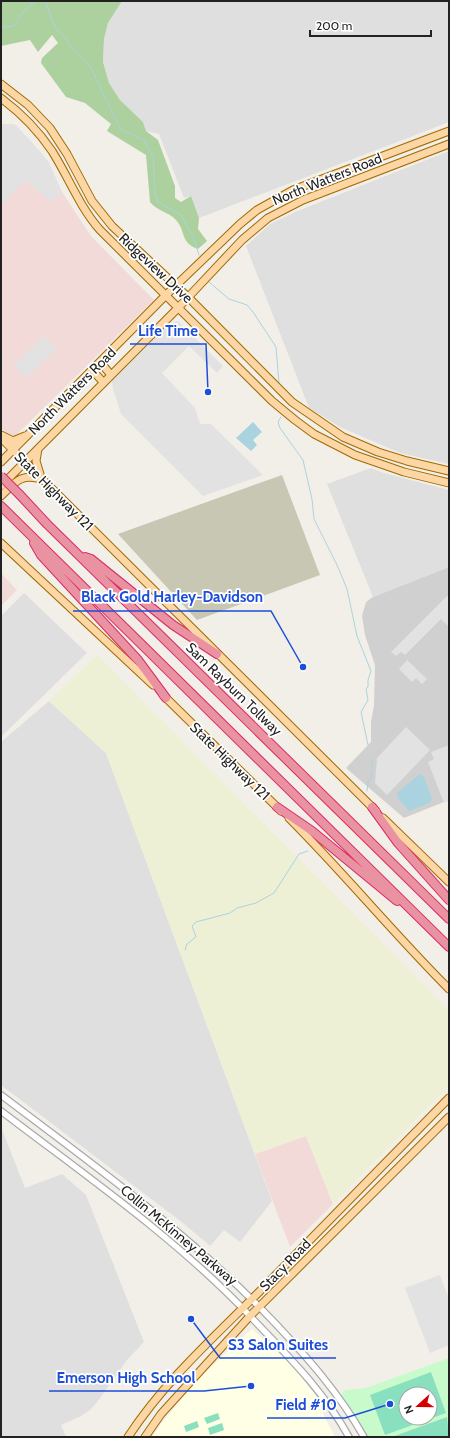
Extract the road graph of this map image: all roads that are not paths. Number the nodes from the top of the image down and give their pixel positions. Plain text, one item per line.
1 (1, 84) edge
2 (1, 98) edge
3 (43, 120) junction
4 (34, 128) junction
5 (449, 131) edge
6 (433, 137) junction
7 (449, 144) edge
8 (437, 149) junction
9 (96, 207) junction
10 (86, 214) junction
11 (176, 287) junction
12 (165, 296) junction
13 (188, 298) junction
14 (178, 308) junction
15 (101, 363) junction
16 (93, 371) junction
17 (111, 375) junction
18 (103, 382) junction
19 (280, 391) junction
20 (272, 401) junction
21 (331, 430) junction
22 (314, 434) junction
23 (1, 435) edge
24 (28, 435) junction
25 (1, 438) edge
26 (1, 442) edge
27 (1, 446) edge
28 (38, 449) junction
29 (13, 450) junction
30 (1, 462) edge
31 (26, 462) junction
32 (449, 471) edge
33 (1, 476) edge
34 (43, 479) junction
35 (449, 483) edge
36 (1, 486) edge
37 (1, 496) edge
38 (3, 508) edge
39 (24, 530) junction
40 (1, 543) edge
41 (77, 554) junction
42 (217, 654) junction
43 (166, 698) junction
44 (277, 806) junction
45 (372, 807) junction
46 (449, 882) edge
47 (449, 900) edge
48 (405, 904) junction
49 (449, 919) edge
50 (449, 947) edge
51 (449, 989) edge
52 (1, 1094) edge
53 (449, 1098) edge
54 (1, 1111) edge
55 (449, 1117) edge
56 (347, 1202) junction
57 (356, 1210) junction
58 (252, 1299) junction
59 (242, 1307) junction
60 (260, 1307) junction
61 (250, 1316) junction
62 (128, 1437) edge
63 (145, 1437) edge
64 (350, 1437) edge
65 (364, 1437) edge

1 - 3 main road, Ridgeview Drive
2 - 4 main road, Ridgeview Drive
3 - 4 main road
3 - 9 main road, Ridgeview Drive
4 - 10 main road, Ridgeview Drive
5 - 6 main road, North Watters Road
6 - 8 main road
6 - 11 main road, North Watters Road
7 - 8 main road, North Watters Road
8 - 13 main road, North Watters Road
9 - 10 main road
9 - 11 main road, Ridgeview Drive
10 - 12 main road, Ridgeview Drive
11 - 12 main road, North Watters Road
11 - 13 main road, Ridgeview Drive
12 - 14 main road, Ridgeview Drive
12 - 15 main road, North Watters Road
13 - 14 main road, North Watters Road
13 - 19 main road, Ridgeview Drive
14 - 17 main road, North Watters Road
14 - 20 main road, Ridgeview Drive
15 - 16 main road, North Watters Road
15 - 17 main road
16 - 18 main road
16 - 24 main road, North Watters Road
17 - 18 main road, North Watters Road
18 - 28 main road, North Watters Road
19 - 20 main road
19 - 21 main road, Ridgeview Drive
20 - 22 main road, Ridgeview Drive
21 - 22 main road
21 - 32 main road, Ridgeview Drive
22 - 35 main road, Ridgeview Drive
23 - 24 main road
24 - 29 main road, North Watters Road
25 - 29 main road, State Highway 121
26 - 27 main road
28 - 31 main road, North Watters Road
28 - 34 main road
29 - 30 main road, North Watters Road
29 - 31 main road, State Highway 121
31 - 34 main road, State Highway 121
31 - 36 main road, North Watters Road
33 - 41 highway, Sam Rayburn Tollway, bridge
34 - 37 main road
34 - 42 main road, State Highway 121
38 - 39 highway
39 - 43 highway
39 - 48 highway
40 - 43 main road, State Highway 121
41 - 42 highway
41 - 49 highway, Sam Rayburn Tollway
42 - 45 main road, State Highway 121
43 - 44 main road, State Highway 121
44 - 48 highway
44 - 51 main road, State Highway 121
45 - 46 main road, State Highway 121
45 - 47 highway
48 - 50 highway
52 - 58 street, Collin McKinney Parkway
53 - 56 main road, Stacy Road
54 - 59 street, Collin McKinney Parkway
55 - 57 main road, Stacy Road
56 - 57 main road
56 - 58 main road, Stacy Road
57 - 60 main road, Stacy Road
58 - 59 main road, Stacy Road
58 - 60 street, Collin McKinney Parkway
59 - 61 street, Collin McKinney Parkway
59 - 62 main road, Stacy Road
60 - 61 main road, Stacy Road
60 - 65 street, Collin McKinney Parkway
61 - 63 main road, Stacy Road
61 - 64 street, Collin McKinney Parkway

